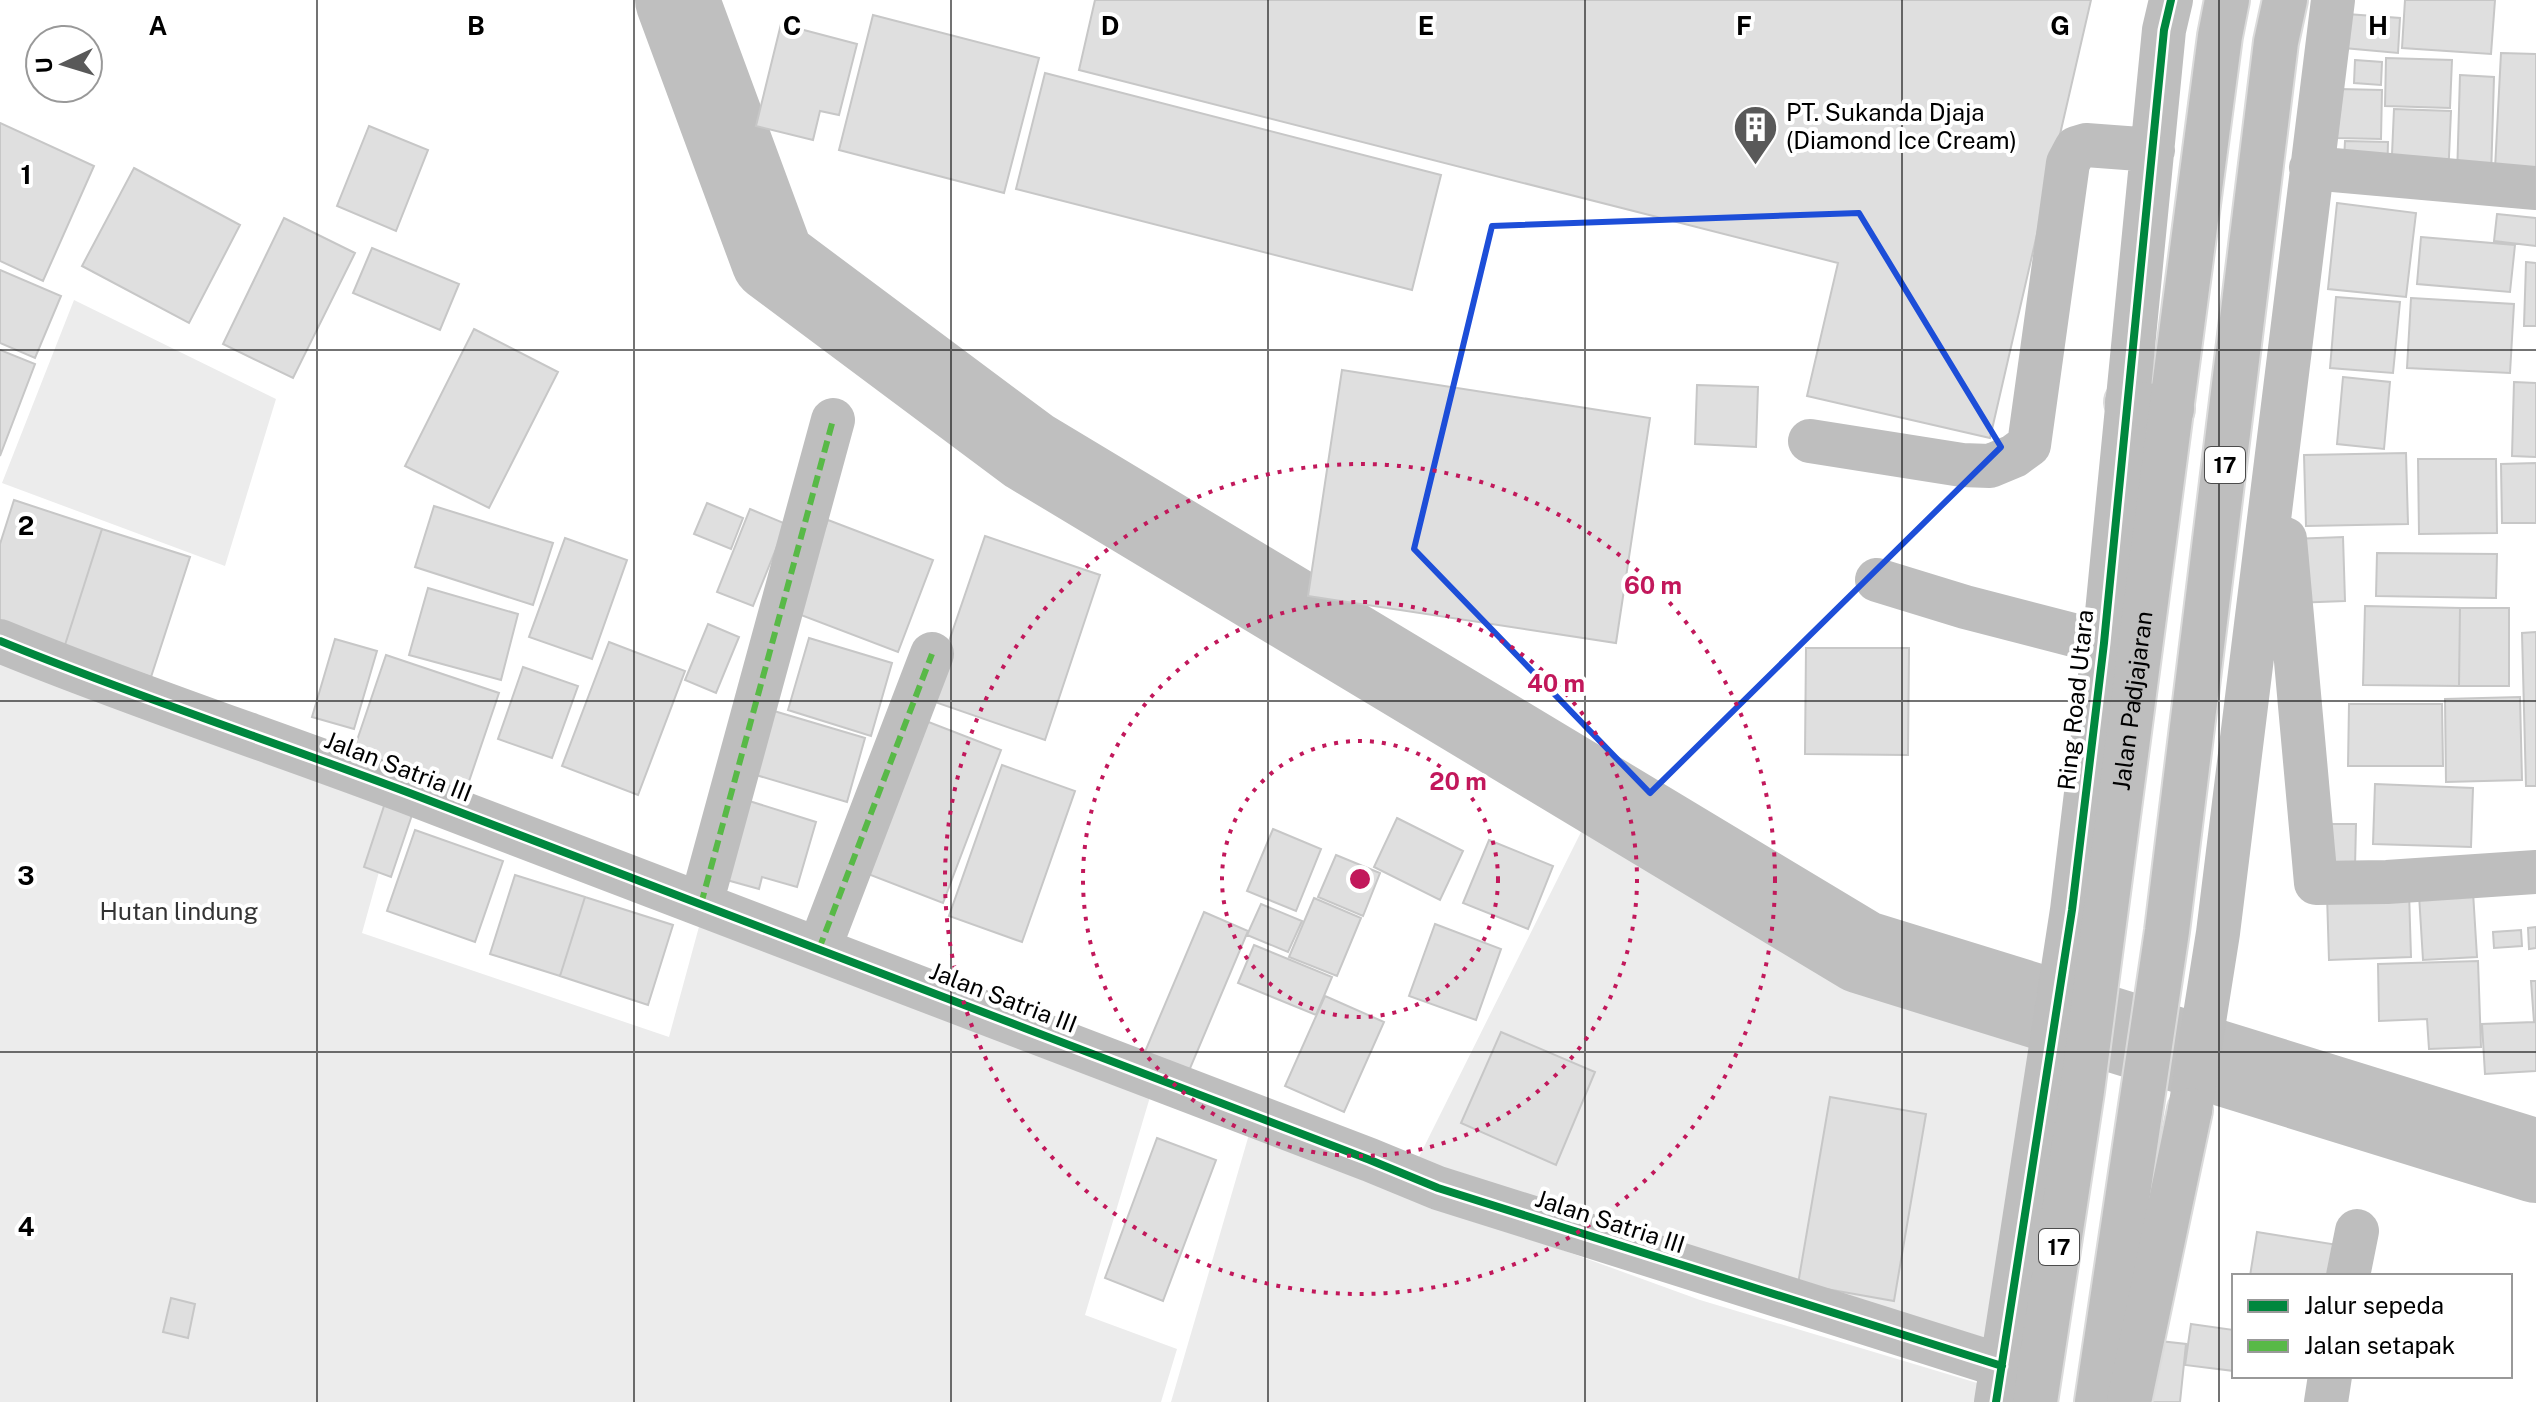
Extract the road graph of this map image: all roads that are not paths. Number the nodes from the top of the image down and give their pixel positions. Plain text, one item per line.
1 (2171, 0) edge
2 (2227, 0) edge
3 (2285, 0) edge
4 (2333, 0) edge
5 (2153, 150) junction
6 (2311, 168) junction
7 (2536, 188) edge
8 (2127, 402) junction
9 (2172, 409) junction
10 (833, 420) dead end
11 (2278, 439) junction
12 (1810, 441) dead end
13 (1877, 580) dead end
14 (0, 641) edge
15 (2104, 643) junction
16 (932, 654) dead end
17 (2536, 872) edge
18 (701, 904) junction
19 (2089, 914) junction
20 (819, 949) junction
21 (2064, 1091) junction
22 (2357, 1231) dead end
23 (2348, 1274) edge
24 (2330, 1378) edge
25 (1999, 1384) edge
26 (2035, 1402) edge
27 (2097, 1402) edge
28 (2129, 1402) edge
29 (2326, 1402) edge

1 - 5 main road, Ring Road Utara
2 - 9 main road, Jalan Padjajaran / 17
3 - 27 main road, 17
4 - 6 main road
5 - 8 main road, Ring Road Utara
5 - 12 main road
6 - 7 main road
6 - 11 main road
8 - 9 main road
8 - 15 main road, Ring Road Utara
9 - 19 main road, Jalan Padjajaran / 17
10 - 18 main road
11 - 17 main road
11 - 28 main road
13 - 15 main road
14 - 18 main road, Jalan Satria III
15 - 19 main road, Ring Road Utara
16 - 20 main road
18 - 20 main road, Jalan Satria III
19 - 21 main road, Jalan Padjajaran / 17
20 - 25 main road, Jalan Satria III
21 - 25 main road
21 - 26 main road, Jalan Padjajaran / 17
22 - 23 main road
24 - 29 main road

